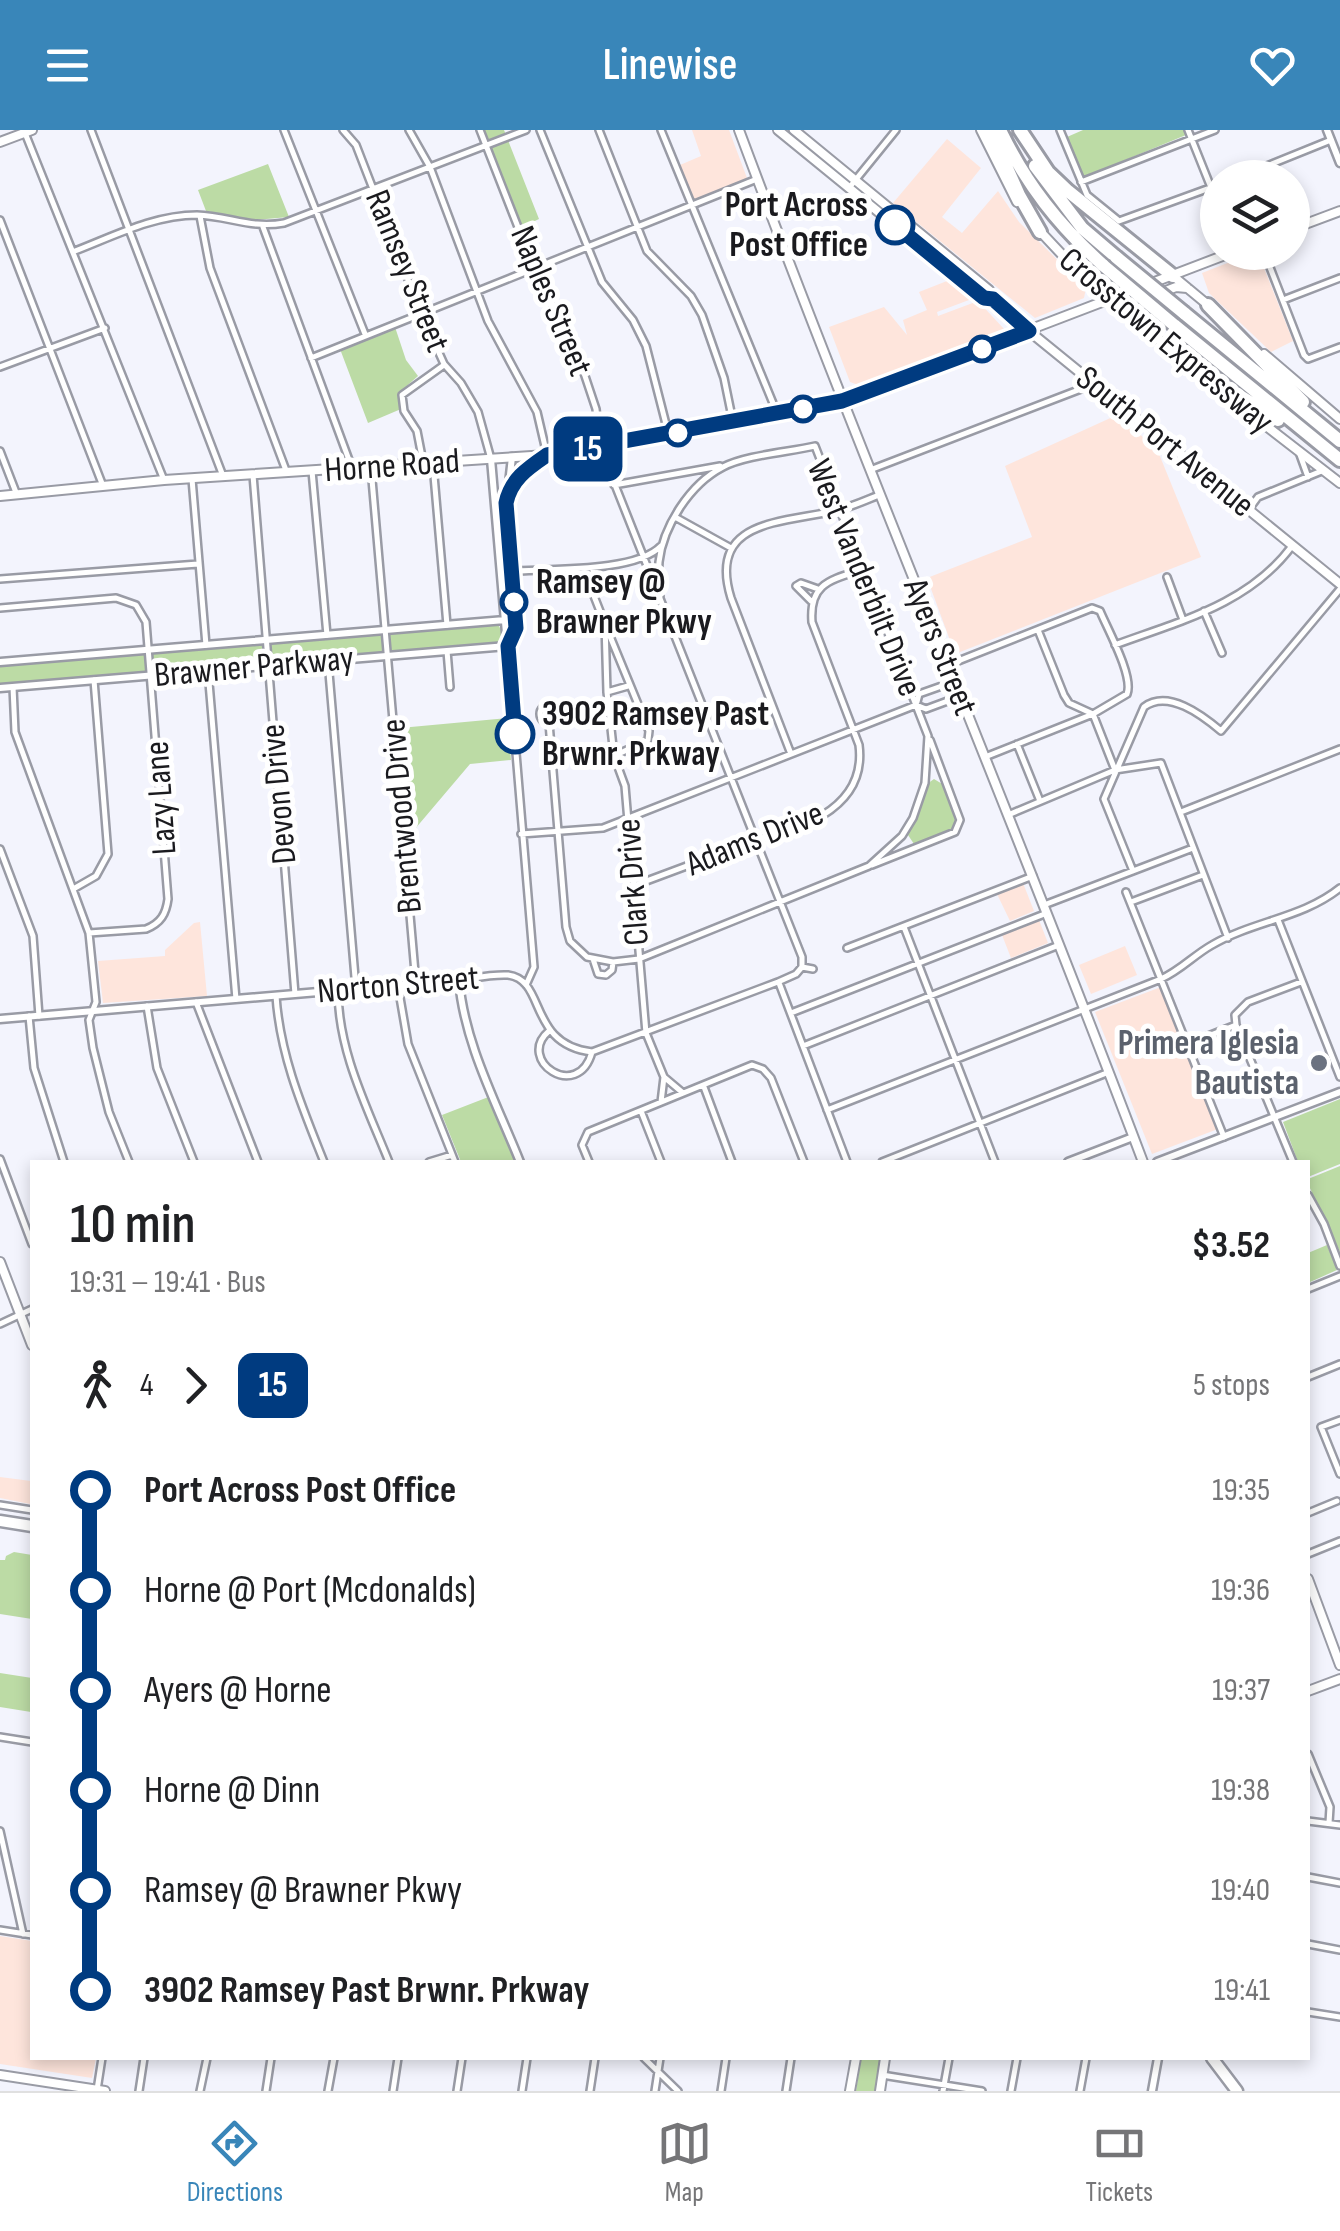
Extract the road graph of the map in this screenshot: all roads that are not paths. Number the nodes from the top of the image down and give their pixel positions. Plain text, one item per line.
1 (91, 130) edge
2 (284, 130) edge
3 (343, 130) edge
4 (409, 130) edge
5 (480, 130) edge
6 (526, 130) edge
7 (540, 130) edge
8 (600, 130) edge
9 (661, 130) edge
10 (739, 130) edge
11 (778, 130) edge
12 (794, 130) edge
13 (896, 130) edge
14 (981, 130) edge
15 (990, 130) edge
16 (1000, 130) edge
17 (1018, 130) edge
18 (1073, 130) edge
19 (1188, 130) edge
20 (1215, 130) edge
21 (1327, 130) edge
22 (29, 132) edge
23 (1061, 132) edge
24 (1191, 140) junction
25 (0, 142) edge
26 (1335, 143) edge
27 (486, 145) junction
28 (1201, 160) edge
29 (1287, 160) edge
30 (1340, 163) edge
31 (430, 167) junction
32 (758, 179) junction
33 (855, 180) junction
34 (1081, 182) junction
35 (848, 188) junction
36 (373, 189) junction
37 (1200, 191) edge
38 (692, 206) junction
39 (1340, 210) edge
40 (317, 212) junction
41 (200, 216) junction
42 (0, 220) edge
43 (1310, 222) edge
44 (263, 227) junction
45 (638, 227) junction
46 (130, 229) junction
47 (1040, 232) junction
48 (586, 247) junction
49 (75, 252) junction
50 (1110, 261) junction
51 (1200, 265) edge
52 (534, 268) junction
53 (1272, 270) edge
54 (1173, 276) junction
55 (1340, 278) edge
56 (1187, 288) junction
57 (475, 292) junction
58 (991, 298) junction
59 (1109, 300) junction
60 (1284, 300) junction
61 (1208, 305) junction
62 (421, 313) junction
63 (1132, 318) junction
64 (105, 328) junction
65 (1029, 331) junction
66 (365, 334) junction
67 (1340, 346) edge
68 (50, 348) junction
69 (310, 358) junction
70 (1183, 360) junction
71 (444, 364) junction
72 (0, 367) edge
73 (1094, 384) junction
74 (842, 401) junction
75 (1340, 407) edge
76 (1330, 411) junction
77 (777, 414) junction
78 (1340, 419) edge
79 (733, 422) junction
80 (668, 435) junction
81 (1340, 441) edge
82 (600, 447) junction
83 (0, 451) edge
84 (1299, 452) junction
85 (547, 455) junction
86 (512, 457) junction
87 (491, 459) junction
88 (1340, 461) edge
89 (428, 464) junction
90 (726, 466) junction
91 (352, 468) junction
92 (371, 468) junction
93 (870, 470) junction
94 (1324, 470) junction
95 (312, 471) junction
96 (288, 473) junction
97 (253, 474) junction
98 (222, 476) junction
99 (1308, 477) junction
100 (192, 479) junction
101 (164, 480) junction
102 (1340, 483) edge
103 (512, 484) junction
104 (614, 485) junction
105 (103, 486) junction
106 (17, 495) junction
107 (879, 495) junction
108 (0, 496) edge
109 (1249, 509) junction
110 (839, 510) junction
111 (675, 518) junction
112 (663, 544) junction
113 (1293, 546) junction
114 (731, 548) junction
115 (642, 558) junction
116 (198, 564) junction
117 (593, 568) junction
118 (861, 570) junction
119 (511, 571) junction
120 (502, 572) junction
121 (1166, 577) dead end
122 (0, 580) edge
123 (1340, 587) edge
124 (818, 589) junction
125 (811, 601) junction
126 (660, 602) junction
127 (0, 608) edge
128 (1204, 612) junction
129 (505, 620) junction
130 (1183, 620) junction
131 (605, 624) junction
132 (447, 625) junction
133 (516, 628) junction
134 (386, 630) junction
135 (1038, 630) junction
136 (327, 635) junction
137 (266, 640) junction
138 (206, 645) junction
139 (1115, 645) junction
140 (508, 646) junction
141 (148, 650) junction
142 (446, 651) junction
143 (1222, 653) dead end
144 (388, 656) junction
145 (328, 661) junction
146 (0, 662) edge
147 (948, 665) junction
148 (268, 666) junction
149 (208, 671) junction
150 (152, 676) junction
151 (94, 680) junction
152 (955, 681) junction
153 (629, 686) junction
154 (13, 687) junction
155 (450, 687) dead end
156 (0, 688) edge
157 (607, 692) junction
158 (961, 696) junction
159 (916, 705) junction
160 (1093, 714) junction
161 (549, 723) dead end
162 (854, 731) junction
163 (928, 736) junction
164 (1017, 744) junction
165 (1340, 749) edge
166 (791, 754) junction
167 (614, 756) junction
168 (985, 757) junction
169 (1115, 770) junction
170 (730, 779) junction
171 (1040, 801) junction
172 (1181, 812) junction
173 (1008, 814) junction
174 (628, 819) junction
175 (558, 832) junction
176 (521, 834) junction
177 (754, 840) junction
178 (0, 848) edge
179 (1193, 848) junction
180 (869, 866) junction
181 (1133, 872) junction
182 (1204, 874) junction
183 (1033, 876) junction
184 (633, 886) junction
185 (75, 888) junction
186 (1340, 888) edge
187 (1126, 892) dead end
188 (778, 902) junction
189 (1131, 902) junction
190 (1045, 909) junction
191 (1278, 920) junction
192 (904, 926) junction
193 (90, 933) junction
194 (1228, 938) junction
195 (1060, 945) junction
196 (846, 948) dead end
197 (592, 959) junction
198 (639, 959) junction
199 (613, 962) junction
200 (917, 964) junction
201 (802, 967) junction
202 (813, 970) dead end
203 (1161, 979) junction
204 (459, 980) junction
205 (778, 982) junction
206 (1302, 982) junction
207 (416, 984) junction
208 (398, 985) junction
209 (526, 985) junction
210 (356, 989) junction
211 (338, 990) junction
212 (296, 994) junction
213 (276, 996) junction
214 (930, 996) junction
215 (236, 999) junction
216 (196, 1002) junction
217 (146, 1006) junction
218 (1084, 1008) junction
219 (92, 1011) junction
220 (791, 1013) junction
221 (29, 1016) junction
222 (38, 1016) junction
223 (0, 1019) edge
224 (1236, 1024) junction
225 (548, 1031) junction
226 (646, 1033) junction
227 (1188, 1044) junction
228 (803, 1046) junction
229 (592, 1052) junction
230 (956, 1059) junction
231 (1109, 1072) junction
232 (664, 1077) junction
233 (1340, 1077) edge
234 (704, 1088) junction
235 (1340, 1092) edge
236 (682, 1094) junction
237 (661, 1102) junction
238 (827, 1110) junction
239 (641, 1111) junction
240 (1274, 1118) junction
241 (978, 1123) junction
242 (1133, 1136) junction
243 (1224, 1137) junction
244 (452, 1155) junction
245 (0, 1159) edge
246 (63, 1160) edge
247 (128, 1160) edge
248 (193, 1160) edge
249 (257, 1160) edge
250 (323, 1160) edge
251 (388, 1160) edge
252 (436, 1160) edge
253 (454, 1160) edge
254 (519, 1160) edge
255 (588, 1160) edge
256 (660, 1160) edge
257 (731, 1160) edge
258 (803, 1160) edge
259 (846, 1160) edge
260 (887, 1160) edge
261 (994, 1160) edge
262 (1073, 1160) edge
263 (1142, 1160) edge
264 (1162, 1160) edge
265 (1292, 1160) edge
266 (1310, 1200) edge
267 (30, 1239) edge
268 (0, 1262) edge
269 (1340, 1266) edge
270 (1340, 1276) edge
271 (1310, 1288) edge
272 (30, 1311) edge
273 (20, 1314) junction
274 (0, 1324) edge
275 (30, 1340) edge
276 (1340, 1364) edge
277 (1310, 1377) edge
278 (1340, 1420) edge
279 (1340, 1474) edge
280 (1339, 1501) edge
281 (0, 1505) edge
282 (30, 1510) edge
283 (1310, 1512) edge
284 (0, 1520) edge
285 (30, 1526) edge
286 (1340, 1541) edge
287 (1310, 1553) edge
288 (1310, 1584) edge
289 (1340, 1665) edge
290 (1340, 1679) edge
291 (1310, 1689) edge
292 (0, 1737) edge
293 (30, 1742) edge
294 (1310, 1759) edge
295 (1310, 1820) edge
296 (1328, 1823) junction
297 (1340, 1824) edge
298 (0, 1831) edge
299 (1310, 1877) edge
300 (1340, 1883) edge
301 (0, 1930) edge
302 (22, 1934) junction
303 (30, 1936) edge
304 (1310, 1944) edge
305 (1340, 1950) edge
306 (1310, 2012) edge
307 (1340, 2017) edge
308 (102, 2060) edge
309 (144, 2060) edge
310 (206, 2060) edge
311 (271, 2060) edge
312 (334, 2060) edge
313 (398, 2060) edge
314 (462, 2060) edge
315 (527, 2060) edge
316 (596, 2060) edge
317 (646, 2060) edge
318 (660, 2060) edge
319 (726, 2060) edge
320 (791, 2060) edge
321 (856, 2060) edge
322 (885, 2060) edge
323 (949, 2060) edge
324 (1017, 2060) edge
325 (1086, 2060) edge
326 (1158, 2060) edge
327 (1214, 2060) edge
328 (658, 2070) junction
329 (0, 2075) edge
330 (882, 2075) junction
331 (944, 2088) edge
332 (97, 2090) edge
333 (105, 2091) edge
334 (138, 2091) edge
335 (200, 2091) edge
336 (266, 2091) edge
337 (328, 2091) edge
338 (393, 2091) edge
339 (457, 2091) edge
340 (522, 2091) edge
341 (590, 2091) edge
342 (655, 2091) edge
343 (678, 2091) edge
344 (721, 2091) edge
345 (786, 2091) edge
346 (850, 2091) edge
347 (880, 2091) edge
348 (982, 2091) edge
349 (1012, 2091) edge
350 (1080, 2091) edge
351 (1152, 2091) edge
352 (1237, 2091) edge

1 - 46 street
2 - 40 street
3 - 36 street, Ramsey Street
4 - 31 street
5 - 27 street, Naples Street
6 - 27 street
7 - 48 street
8 - 45 street
9 - 38 street
10 - 32 main road, Ayers Street
11 - 35 main road, South Port Avenue
12 - 33 main road, South Port Avenue
13 - 33 street
14 - 47 main road, Crosstown Expressway
15 - 47 highway
16 - 50 highway, Crosstown Expressway
17 - 50 highway, Crosstown Expressway
17 - 54 highway
18 - 23 street
19 - 24 street
20 - 24 street
21 - 26 street
22 - 25 main road
22 - 49 street
23 - 34 street
24 - 28 street
24 - 34 street
26 - 29 street
26 - 30 street
27 - 31 street
27 - 52 street, Naples Street
31 - 36 street
31 - 57 street
32 - 38 street
32 - 74 main road, Ayers Street
33 - 35 street
33 - 58 main road, South Port Avenue
34 - 37 street
35 - 58 main road, South Port Avenue
36 - 40 street
36 - 62 street, Ramsey Street
38 - 45 street
38 - 77 street
39 - 43 main road
40 - 44 street
40 - 66 street
41 - 44 street
41 - 46 street
41 - 96 street
42 - 68 street
44 - 69 street
45 - 48 street
45 - 79 street
46 - 49 street
46 - 98 street
47 - 59 main road, Crosstown Expressway
48 - 52 street
48 - 80 street
49 - 64 street
50 - 81 highway, Crosstown Expressway, bridge
50 - 88 highway, Crosstown Expressway, bridge
51 - 54 main road, Horne Road
52 - 57 street
52 - 82 street, Naples Street
53 - 60 street
54 - 56 main road
54 - 59 main road, Horne Road
55 - 60 street
56 - 61 main road
56 - 63 main road
57 - 62 street
57 - 85 street
58 - 65 main road, South Port Avenue
59 - 63 main road, Crosstown Expressway
59 - 65 main road, Horne Road
60 - 67 street
61 - 76 main road
61 - 81 highway
62 - 66 street
62 - 71 street, Ramsey Street
63 - 70 main road, Crosstown Expressway
64 - 68 street
64 - 101 street
65 - 73 main road, South Port Avenue
65 - 74 main road, Horne Road
66 - 69 street
68 - 72 street
68 - 105 street
69 - 91 street
70 - 84 main road, Crosstown Expressway
70 - 88 highway
71 - 87 street, Ramsey Street
71 - 89 street
73 - 93 street
73 - 109 main road, South Port Avenue
74 - 77 main road, Horne Road
74 - 93 main road, Ayers Street
75 - 76 street
76 - 78 main road
77 - 79 main road, Horne Road
79 - 80 main road, Horne Road
80 - 82 main road, Horne Road
82 - 85 main road, Horne Road
82 - 104 street, Naples Street
83 - 106 street
84 - 94 main road, Crosstown Expressway
84 - 99 street
85 - 86 main road, Horne Road
85 - 103 street
86 - 87 main road, Horne Road
86 - 103 street, Ramsey Street
87 - 89 main road, Horne Road
87 - 120 street, Ramsey Street
89 - 92 main road, Horne Road
89 - 132 street
90 - 104 street
90 - 110 street, West Vanderbilt Drive
90 - 111 street, West Vanderbilt Drive
91 - 92 main road, Horne Road
91 - 95 main road, Horne Road
92 - 134 street, Brentwood Drive
93 - 107 main road, Ayers Street
94 - 99 street
94 - 102 main road, Crosstown Expressway
95 - 96 main road, Horne Road
95 - 136 street
96 - 97 main road, Horne Road
97 - 98 main road, Horne Road
97 - 137 street, Devon Drive
98 - 100 main road, Horne Road
99 - 109 street
100 - 101 main road, Horne Road
100 - 116 street
101 - 105 main road, Horne Road
103 - 119 street, Ramsey Street
104 - 115 street, Naples Street
105 - 106 main road, Horne Road
106 - 108 main road, Horne Road
107 - 110 street
107 - 147 main road, Ayers Street
109 - 113 main road, South Port Avenue
110 - 114 street
110 - 118 street, West Vanderbilt Drive
111 - 112 street, West Vanderbilt Drive
111 - 114 street
112 - 115 street
112 - 126 street, West Vanderbilt Drive
113 - 123 main road, South Port Avenue
113 - 128 street
114 - 166 street
115 - 117 street
115 - 126 street, Naples Street
116 - 122 street
116 - 138 street
117 - 119 street
117 - 131 street, Clark Drive
118 - 124 street
118 - 159 street, West Vanderbilt Drive
119 - 120 street
119 - 133 street, Ramsey Street
120 - 129 street, Ramsey Street
121 - 130 street
123 - 169 street
124 - 125 street
124 - 125 street
125 - 162 street, Adams Drive
126 - 170 street, Naples Street
127 - 141 street, Lazy Lane
128 - 130 street
128 - 143 street
129 - 132 street, Brawner Parkway
129 - 133 street
129 - 140 street, Ramsey Street
130 - 139 street
131 - 153 street
131 - 157 street, Clark Drive
132 - 134 street, Brawner Parkway
133 - 140 street, Ramsey Street
134 - 136 street, Brawner Parkway
134 - 144 street, Brentwood Drive
135 - 139 street
135 - 147 street
135 - 160 street
136 - 137 street, Brawner Parkway
137 - 138 street, Brawner Parkway
137 - 148 street, Devon Drive
138 - 141 street, Brawner Parkway
139 - 160 street
140 - 142 street, Brawner Parkway
140 - 176 street, Ramsey Street
141 - 146 street, Brawner Parkway
141 - 150 street, Lazy Lane
142 - 144 street, Brawner Parkway
142 - 155 street
144 - 145 street, Brawner Parkway
144 - 207 street, Brentwood Drive
145 - 148 street, Brawner Parkway
145 - 210 street
147 - 152 main road, Ayers Street
148 - 149 street, Brawner Parkway
148 - 212 street, Devon Drive
149 - 150 street, Brawner Parkway
149 - 215 street
150 - 151 street, Brawner Parkway
150 - 193 street, Lazy Lane
151 - 154 street, Brawner Parkway
151 - 185 street
152 - 158 main road, Ayers Street
152 - 159 street
153 - 157 street
153 - 167 street
154 - 156 street, Brawner Parkway
154 - 185 street
157 - 167 street, Clark Drive
158 - 159 street
158 - 168 main road, Ayers Street
159 - 162 street
159 - 163 street, West Vanderbilt Drive
160 - 164 street
160 - 169 street
161 - 175 street
162 - 166 street
162 - 177 street, Adams Drive
163 - 180 street, West Vanderbilt Drive
163 - 180 street
164 - 168 street
164 - 171 street
165 - 172 street
166 - 170 street
167 - 174 street, Clark Drive
168 - 173 main road, Ayers Street
169 - 171 street
169 - 172 street
169 - 181 street
170 - 174 street
170 - 177 street, Naples Street
171 - 173 street
172 - 179 street
173 - 183 main road, Ayers Street
174 - 175 street
174 - 184 street, Clark Drive
175 - 176 street
175 - 197 street
176 - 209 street, Ramsey Street
177 - 184 street, Adams Drive
177 - 188 street, Naples Street
178 - 222 street
179 - 181 street
179 - 182 street
180 - 188 street, West Vanderbilt Drive
181 - 190 street
182 - 189 street
182 - 194 street
183 - 190 main road, Ayers Street
183 - 192 street
184 - 198 street, Clark Drive
185 - 193 street
186 - 191 street
187 - 189 street
188 - 198 street, West Vanderbilt Drive
188 - 201 street, Naples Street
189 - 203 street
190 - 195 main road, Ayers Street
190 - 200 street
191 - 194 street
191 - 206 street
192 - 196 street
192 - 200 street
193 - 219 street
194 - 203 street
195 - 214 street
195 - 218 main road, Ayers Street
197 - 199 street
197 - 199 street
198 - 199 street, West Vanderbilt Drive
198 - 226 street, Clark Drive
200 - 214 street
200 - 220 street
201 - 202 street
201 - 205 street
203 - 218 street
203 - 227 street
204 - 207 street, Norton Street
204 - 209 street, Norton Street
204 - 254 street
205 - 220 street
205 - 226 street
206 - 224 street
206 - 233 street
207 - 208 street, Norton Street
208 - 210 street, Norton Street
208 - 244 street
209 - 225 street, Norton Street
210 - 211 street, Norton Street
211 - 212 street, Norton Street
211 - 251 street
212 - 213 street, Norton Street
213 - 215 street, Norton Street
213 - 250 street
214 - 228 street
214 - 230 street
215 - 216 street, Norton Street
216 - 217 street, Norton Street
216 - 249 street
217 - 219 street, Norton Street
217 - 248 street
218 - 230 street
218 - 231 main road, Ayers Street
219 - 222 street, Norton Street
219 - 247 street
220 - 228 street
221 - 222 street, Norton Street
221 - 223 street, Norton Street
221 - 246 street
224 - 227 street
224 - 240 street
225 - 229 street
225 - 229 street, Norton Street
226 - 229 street
226 - 232 street, Clark Drive
227 - 243 street
228 - 238 street
230 - 238 street
230 - 241 street
231 - 241 street
231 - 242 main road, Ayers Street
232 - 236 street, Clark Drive
232 - 237 street, Clark Drive
234 - 236 street
234 - 257 street
234 - 258 street
235 - 240 street
236 - 237 street
237 - 239 street
238 - 259 street
239 - 255 street
239 - 256 street
240 - 243 street
240 - 265 street
241 - 260 street
241 - 261 street
242 - 262 street
242 - 263 main road, Ayers Street
243 - 264 street
244 - 252 street
244 - 253 street
245 - 267 street
266 - 269 street
268 - 273 main road
270 - 271 street
272 - 273 street
273 - 274 street
273 - 275 main road
276 - 277 street
278 - 279 street
280 - 283 street
281 - 282 street
284 - 285 main road
286 - 287 street
288 - 289 main road
290 - 291 main road
292 - 293 street
294 - 296 street
295 - 296 street
296 - 297 street
298 - 302 street
299 - 300 street
301 - 302 street
302 - 303 street
304 - 305 street
306 - 307 street
308 - 332 street
309 - 334 street
310 - 335 street
311 - 336 street
312 - 337 street
313 - 338 street
314 - 339 street
315 - 340 street
316 - 341 street
317 - 328 street
318 - 328 street
319 - 344 street
320 - 345 street
321 - 346 main road
322 - 330 main road
323 - 331 street
324 - 349 street
325 - 350 street
326 - 351 street
327 - 352 main road
328 - 342 street
328 - 343 street
329 - 332 main road
330 - 331 street
330 - 347 main road
331 - 348 street
332 - 333 main road

